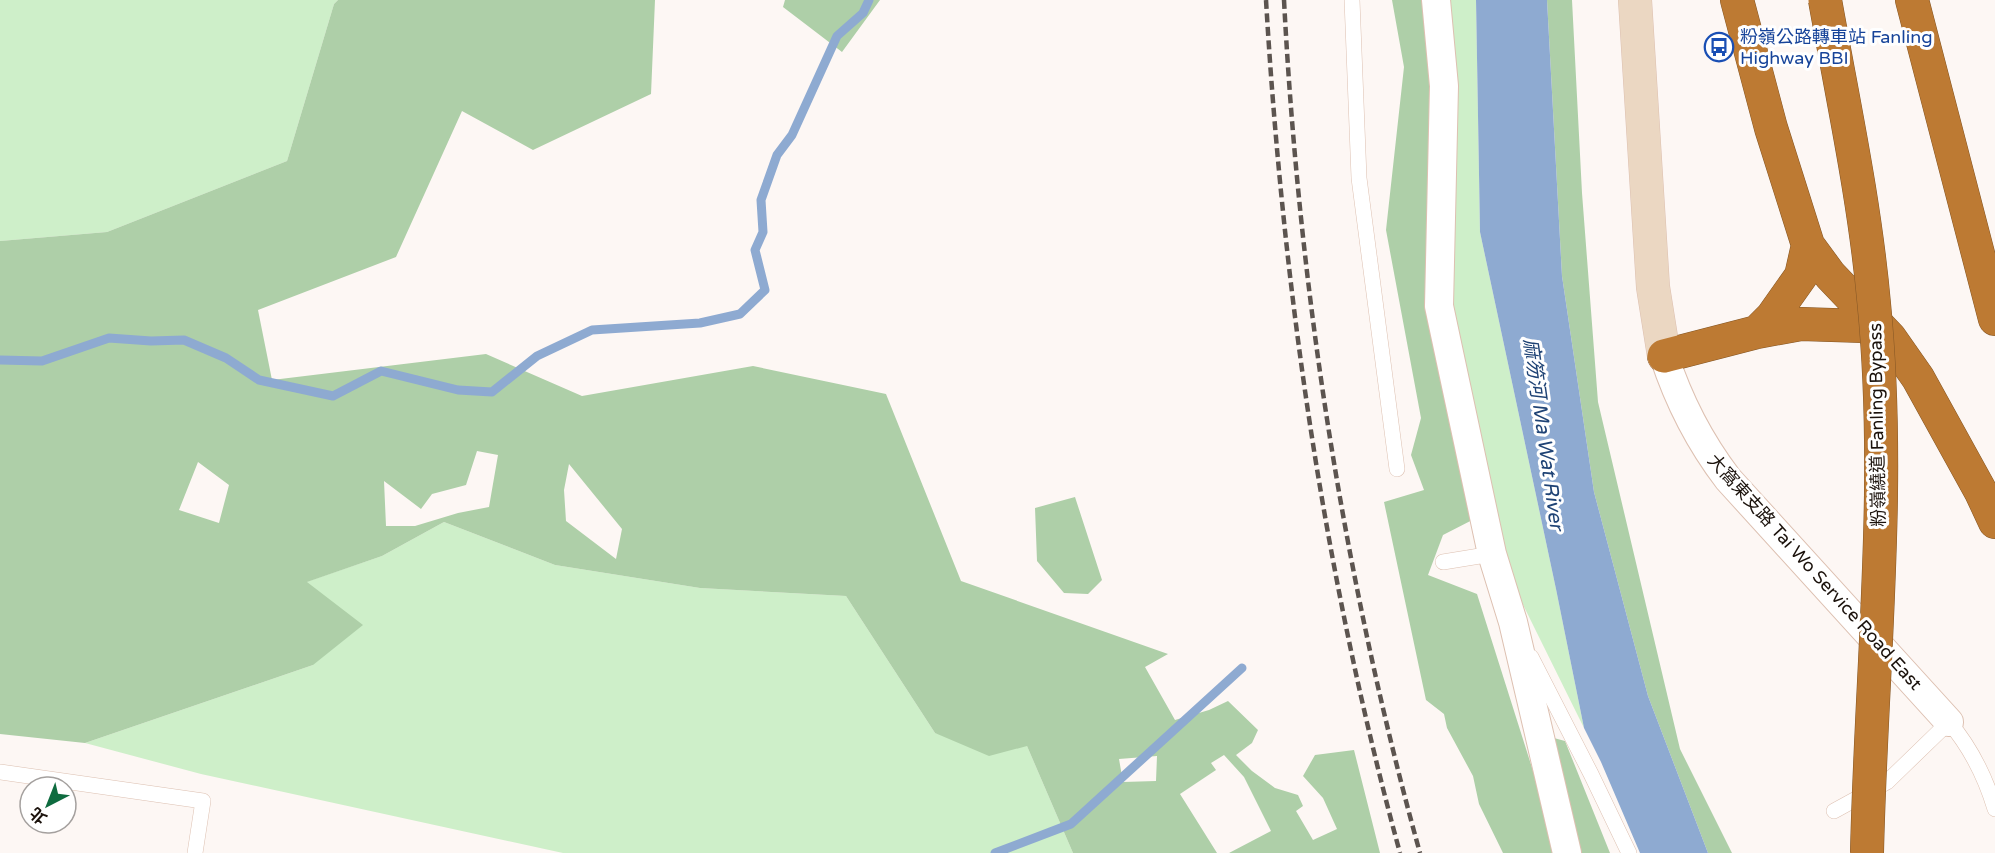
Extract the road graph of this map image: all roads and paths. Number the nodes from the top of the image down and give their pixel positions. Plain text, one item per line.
1 (1352, 0) edge
2 (1436, 0) edge
3 (1635, 0) edge
4 (1737, 0) edge
5 (1825, 0) edge
6 (1912, 0) edge
7 (1808, 245) junction
8 (1995, 319) edge
9 (1757, 332) junction
10 (1890, 338) junction
11 (1664, 356) junction
12 (1397, 469) dead end
13 (1995, 522) edge
14 (1492, 554) junction
15 (1443, 562) dead end
16 (1513, 622) junction
17 (1950, 722) junction
18 (0, 772) edge
19 (1995, 809) edge
20 (1834, 812) dead end
21 (195, 853) edge
22 (1567, 853) edge
23 (1629, 853) edge
24 (1867, 853) edge

1 - 12 lane
2 - 14 street
3 - 11 street, 大窩東支路 Tai Wo Service Road East
4 - 7 highway
5 - 24 highway, 粉嶺繞道 Fanling Bypass, bridge
6 - 8 highway
7 - 9 highway
7 - 10 highway
9 - 10 highway
9 - 11 highway
10 - 13 highway
11 - 17 street, 大窩東支路 Tai Wo Service Road East
14 - 15 lane
14 - 16 street
16 - 22 street
16 - 23 lane
17 - 19 lane, 大窩東支路 Tai Wo Service Road East
17 - 20 lane
18 - 21 lane

